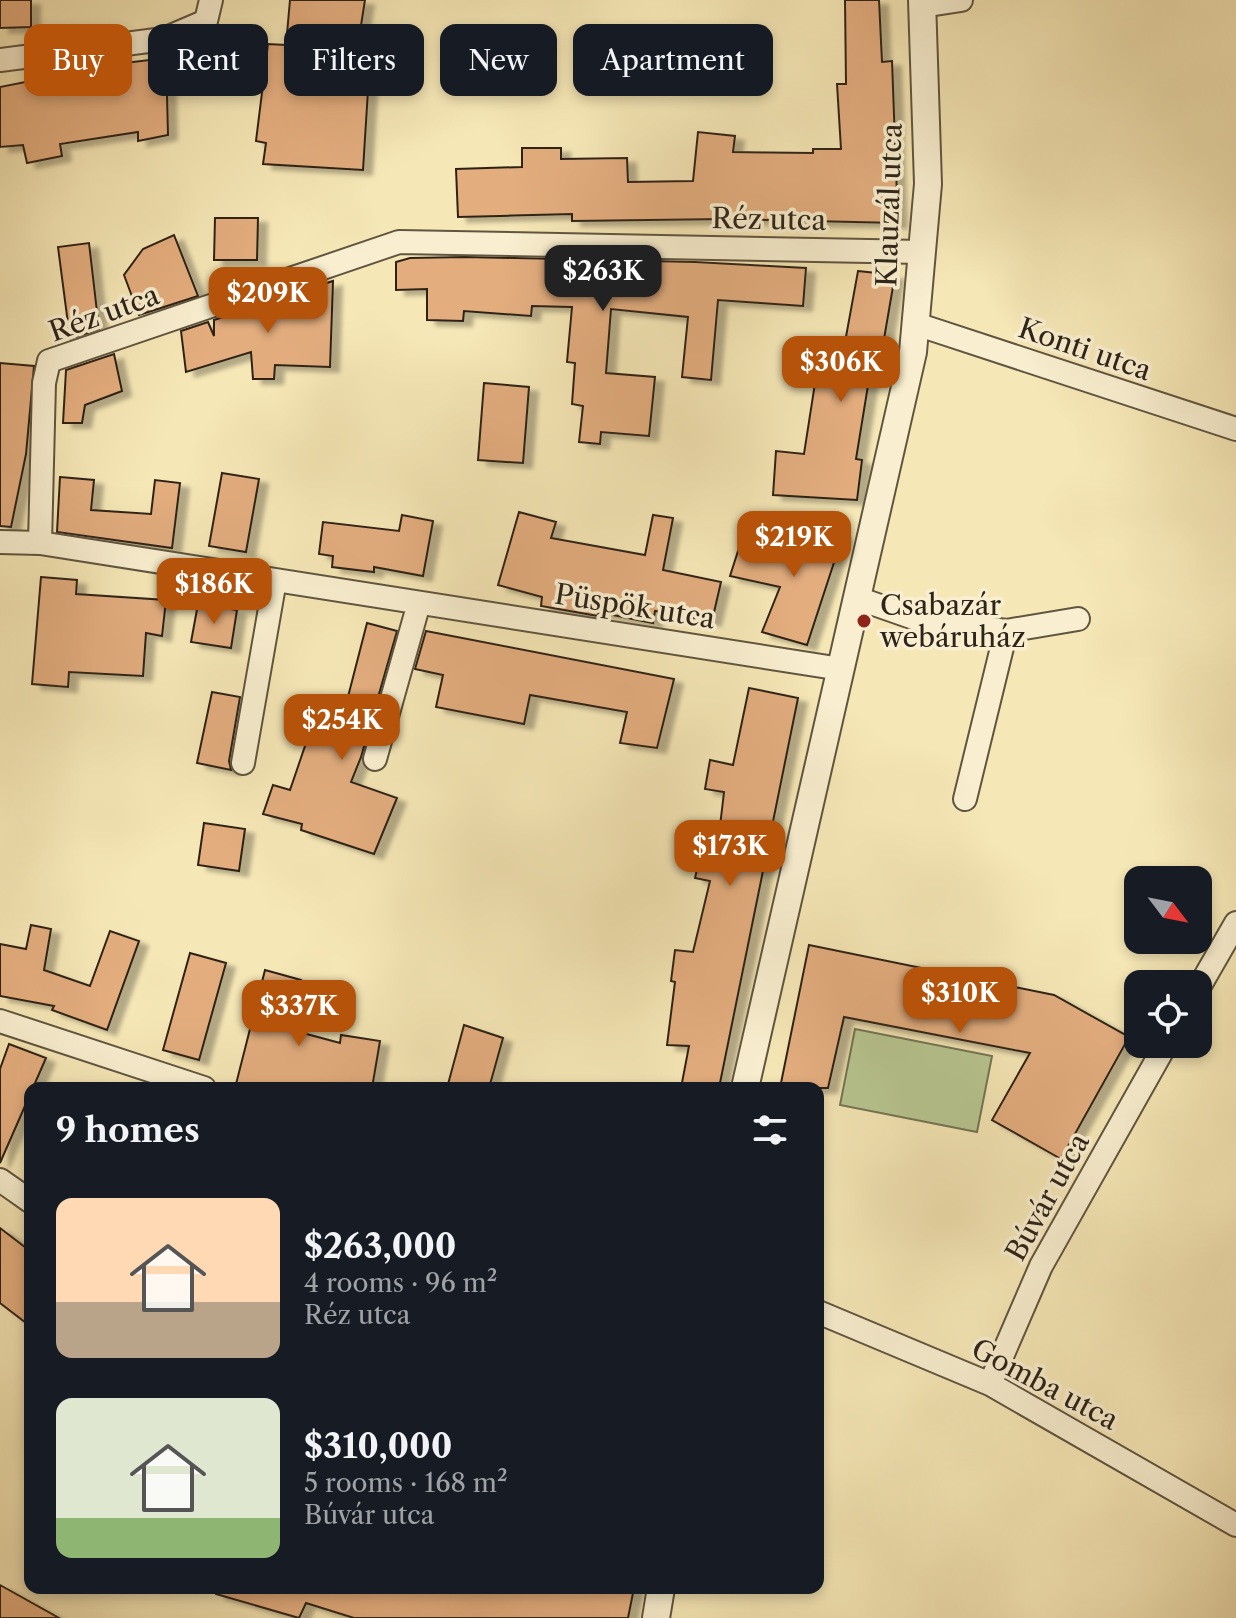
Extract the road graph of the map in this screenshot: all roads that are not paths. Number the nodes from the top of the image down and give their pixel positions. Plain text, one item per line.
1 (211, 0) edge
2 (961, 0) edge
3 (922, 3) edge
4 (0, 60) edge
5 (922, 252) junction
6 (916, 324) junction
7 (1236, 429) edge
8 (0, 542) edge
9 (40, 543) junction
10 (275, 580) junction
11 (857, 598) junction
12 (419, 603) junction
13 (1078, 619) dead end
14 (1006, 631) junction
15 (841, 669) junction
16 (375, 759) dead end
17 (243, 763) dead end
18 (965, 799) dead end
19 (1236, 923) edge
20 (1209, 970) edge
21 (0, 1021) edge
22 (1158, 1058) edge
23 (186, 1082) edge
24 (746, 1082) edge
25 (0, 1180) edge
26 (24, 1197) edge
27 (824, 1315) edge
28 (990, 1384) junction
29 (1236, 1525) edge
30 (660, 1594) edge
31 (656, 1618) edge

1 - 4 street
2 - 3 street
3 - 5 street, Klauzál utca
5 - 6 street, Klauzál utca
5 - 9 street, Réz utca
6 - 7 street, Konti utca
6 - 11 street, Klauzál utca
8 - 9 street, Püspök utca
9 - 10 street, Püspök utca
10 - 12 street, Püspök utca
10 - 17 street
11 - 14 street
11 - 15 street, Klauzál utca
12 - 15 street, Püspök utca
12 - 16 street
13 - 14 street
14 - 18 street
15 - 24 street, Klauzál utca
19 - 20 street
21 - 23 street
22 - 28 street, Búvár utca
25 - 26 street
27 - 28 street, Gomba utca
28 - 29 street, Gomba utca
30 - 31 street

